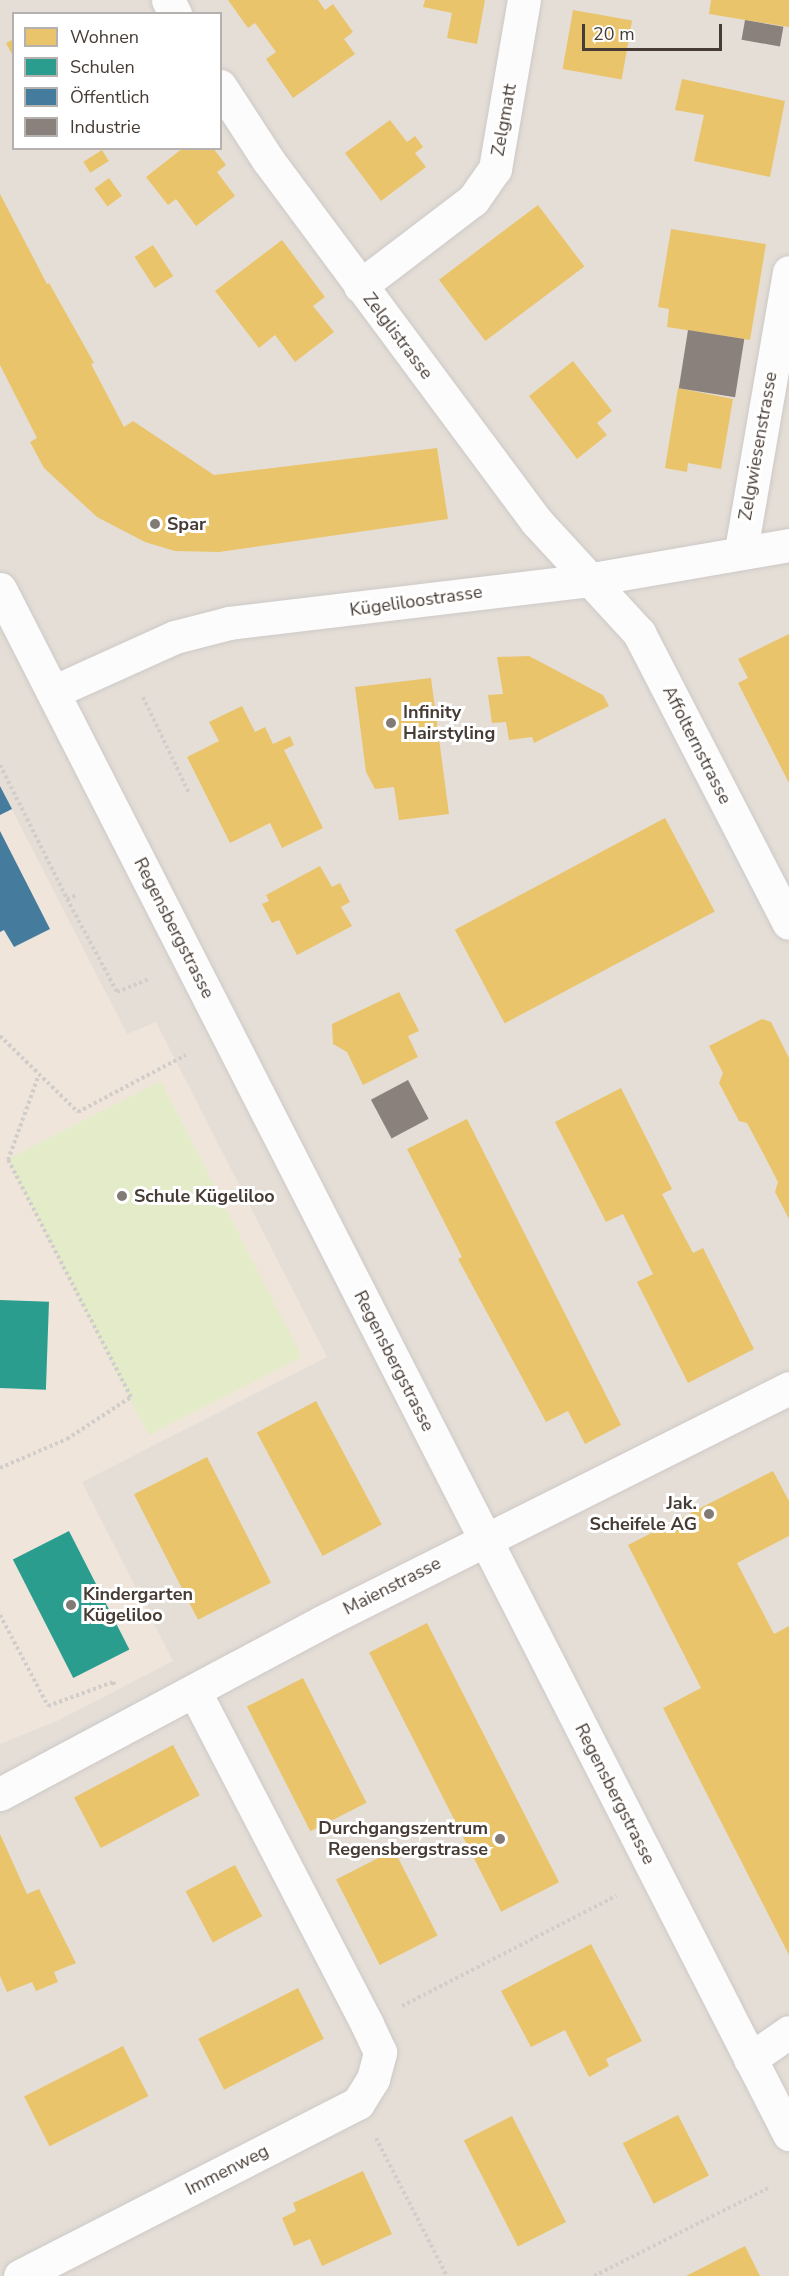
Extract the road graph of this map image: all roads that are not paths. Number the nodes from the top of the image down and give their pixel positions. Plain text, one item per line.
1 (524, 0) edge
2 (222, 89) edge
3 (789, 272) edge
4 (360, 286) junction
5 (789, 545) edge
6 (741, 550) junction
7 (587, 580) junction
8 (0, 589) edge
9 (13, 641) edge
10 (53, 692) junction
11 (789, 923) edge
12 (789, 1388) edge
13 (485, 1539) junction
14 (195, 1692) junction
15 (0, 1794) edge
16 (789, 2032) edge
17 (750, 2059) junction
18 (789, 2134) edge
19 (20, 2276) edge

1 - 4 street, Zelgmatt
2 - 4 street, Zelglistrasse
3 - 6 street, Zelgwiesenstrasse
4 - 7 street, Zelglistrasse
5 - 6 street, Kügeliloostrasse
6 - 7 street, Kügeliloostrasse
7 - 10 street, Kügeliloostrasse
7 - 11 street, Affolternstrasse
8 - 9 street, Regensbergstrasse
9 - 10 street, Regensbergstrasse
10 - 13 street, Regensbergstrasse
12 - 13 street, Maienstrasse
13 - 14 street, Maienstrasse
13 - 17 street, Regensbergstrasse
14 - 15 street, Maienstrasse
14 - 19 street, Immenweg
16 - 17 street
17 - 18 street, Regensbergstrasse

